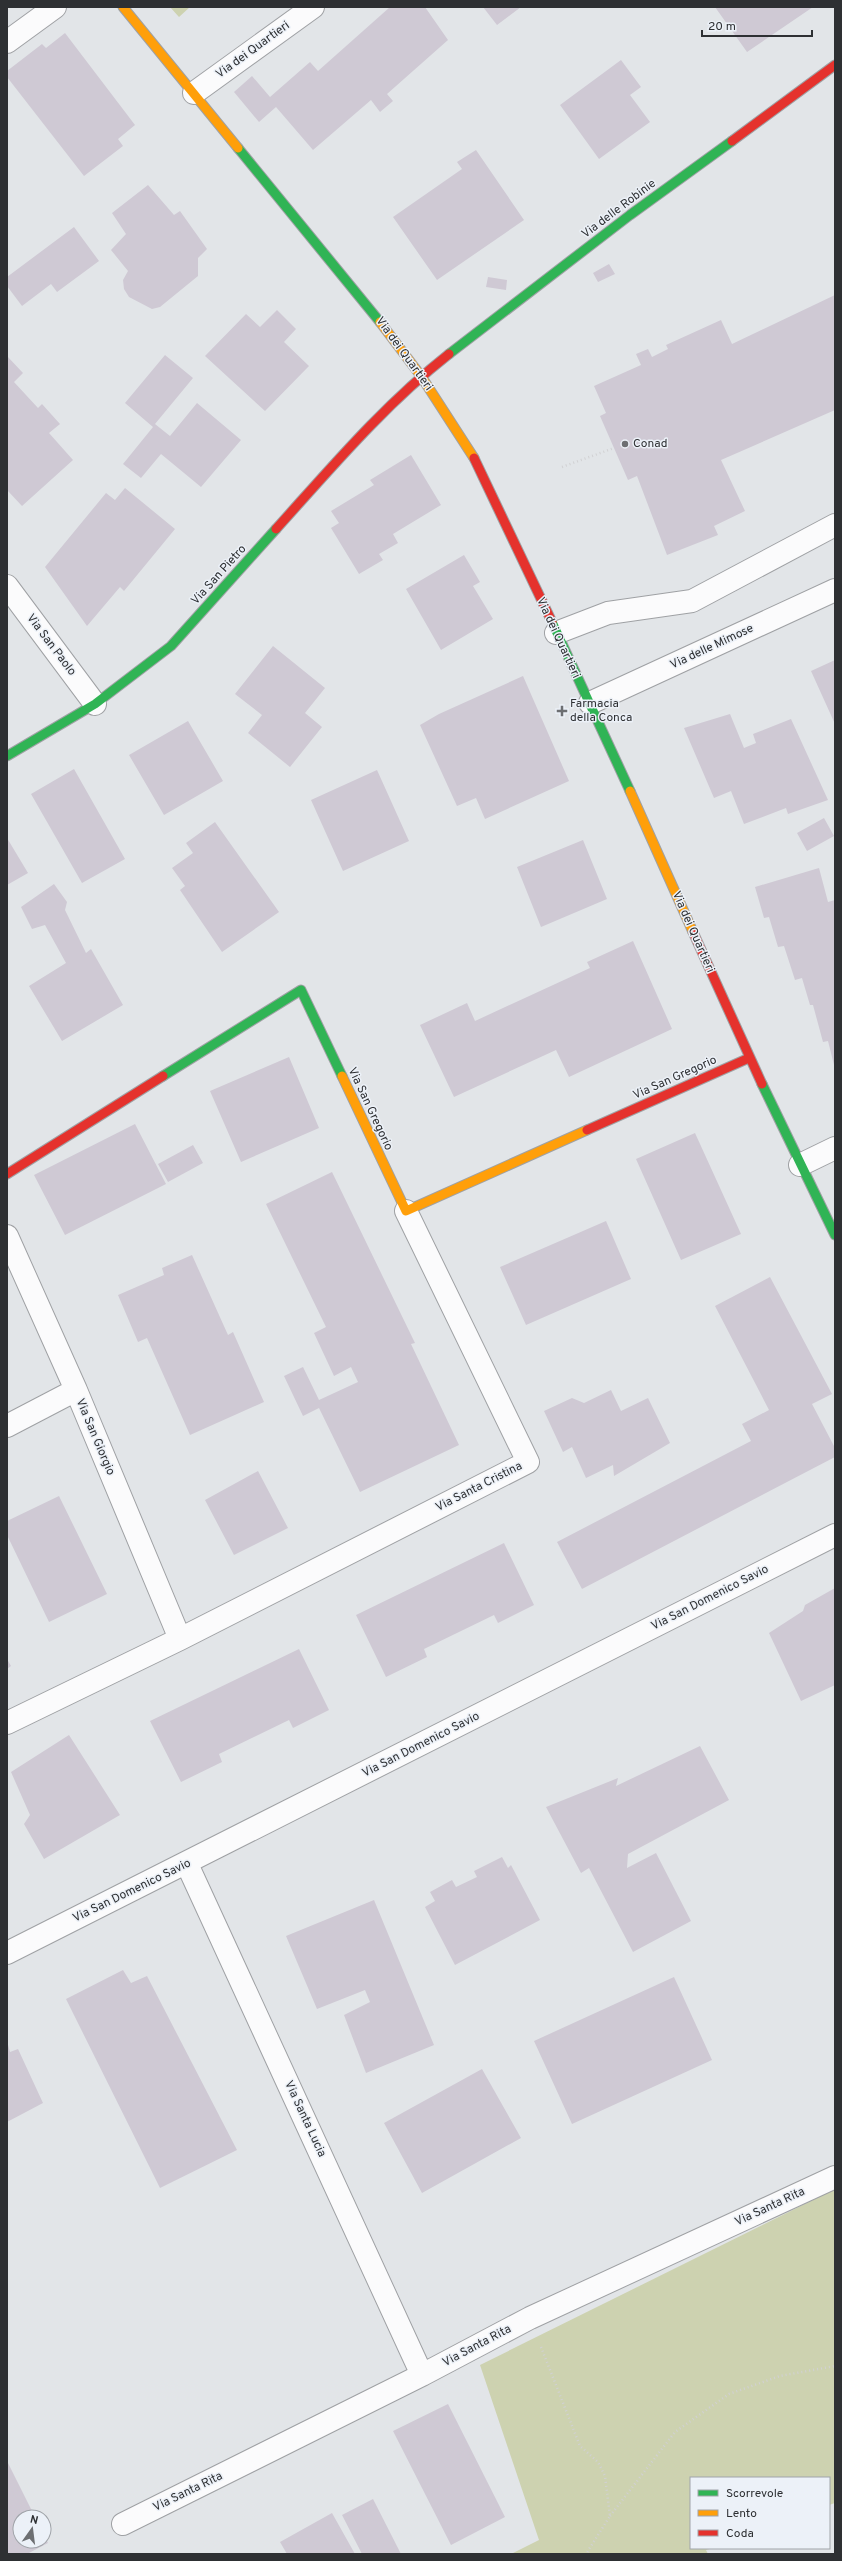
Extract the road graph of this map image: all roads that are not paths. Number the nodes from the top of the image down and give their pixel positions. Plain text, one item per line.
1 (55, 7) edge
2 (123, 7) edge
3 (313, 7) edge
4 (7, 42) edge
5 (835, 65) edge
6 (194, 93) junction
7 (421, 376) junction
8 (835, 526) edge
9 (7, 586) edge
10 (835, 590) edge
11 (556, 633) junction
12 (590, 703) junction
13 (95, 704) junction
14 (7, 756) edge
15 (749, 1058) junction
16 (835, 1148) edge
17 (800, 1165) junction
18 (7, 1174) edge
19 (406, 1211) junction
20 (835, 1235) edge
21 (7, 1236) edge
22 (76, 1390) junction
23 (7, 1426) edge
24 (835, 1535) edge
25 (180, 1639) junction
26 (7, 1723) edge
27 (187, 1864) junction
28 (7, 1953) edge
29 (835, 2177) edge
30 (422, 2375) junction
31 (123, 2524) dead end

1 - 4 street
2 - 6 street, Via dei Quartieri
3 - 6 street, Via dei Quartieri
5 - 7 street, Via delle Robinie
6 - 7 street, Via dei Quartieri
7 - 11 street, Via dei Quartieri
7 - 13 street, Via San Pietro
8 - 11 street
9 - 13 street, Via San Paolo
10 - 12 street, Via delle Mimose
11 - 12 street, Via dei Quartieri
12 - 15 street, Via dei Quartieri
13 - 14 street, Via San Pietro
15 - 17 street, Via dei Quartieri
15 - 19 street, Via San Gregorio
16 - 17 street
17 - 20 street, Via dei Quartieri
18 - 19 street, Via San Gregorio
19 - 25 street, Via Santa Cristina
21 - 22 street, Via San Giorgio
22 - 23 street
22 - 25 street, Via San Giorgio
24 - 27 street, Via San Domenico Savio
25 - 26 street
27 - 28 street, Via San Domenico Savio
27 - 30 street, Via Santa Lucia
29 - 30 street, Via Santa Rita
30 - 31 street, Via Santa Rita

